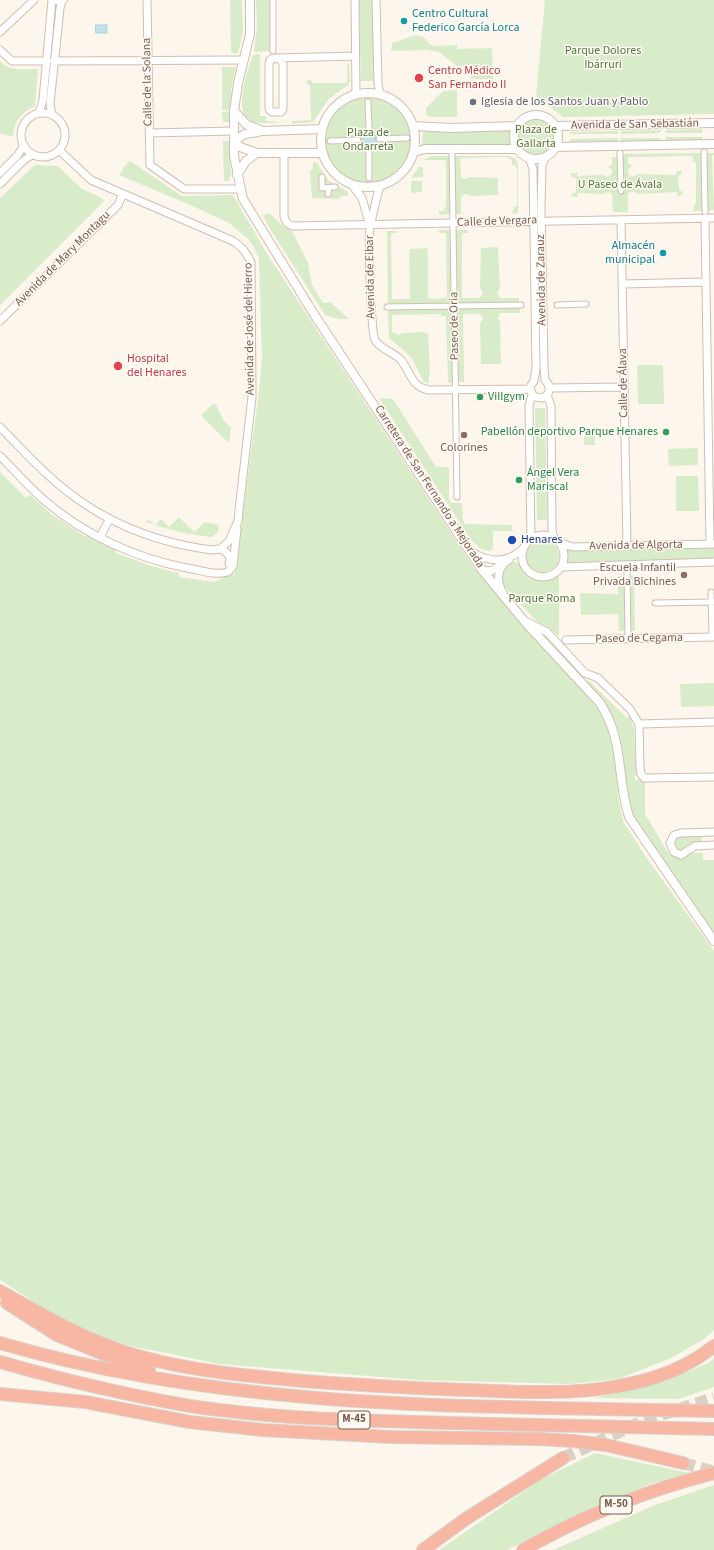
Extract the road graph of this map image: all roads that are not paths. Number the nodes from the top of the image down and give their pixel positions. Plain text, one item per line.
1 (34, 0) edge
2 (53, 0) edge
3 (63, 0) edge
4 (147, 0) edge
5 (250, 0) edge
6 (273, 0) edge
7 (355, 0) edge
8 (376, 0) edge
9 (0, 32) edge
10 (0, 50) edge
11 (355, 56) junction
12 (274, 57) junction
13 (148, 60) junction
14 (244, 60) junction
15 (51, 61) junction
16 (356, 94) junction
17 (380, 94) junction
18 (368, 102) dead end
19 (234, 111) junction
20 (39, 113) junction
21 (52, 115) junction
22 (714, 123) edge
23 (414, 126) junction
24 (518, 126) junction
25 (555, 126) junction
26 (322, 128) junction
27 (369, 129) dead end
28 (234, 131) junction
29 (263, 131) junction
30 (149, 133) junction
31 (407, 138) dead end
32 (379, 139) dead end
33 (358, 140) dead end
34 (234, 141) junction
35 (330, 141) dead end
36 (714, 144) edge
37 (24, 146) junction
38 (555, 147) junction
39 (518, 149) junction
40 (59, 150) junction
41 (369, 150) dead end
42 (414, 152) junction
43 (704, 152) dead end
44 (257, 153) junction
45 (284, 153) junction
46 (323, 153) junction
47 (620, 153) dead end
48 (33, 154) junction
49 (452, 154) dead end
50 (529, 157) junction
51 (545, 157) junction
52 (0, 173) edge
53 (237, 175) junction
54 (322, 177) dead end
55 (369, 178) dead end
56 (0, 184) edge
57 (352, 185) junction
58 (380, 186) junction
59 (240, 189) junction
60 (621, 191) dead end
61 (123, 194) junction
62 (328, 194) dead end
63 (705, 215) junction
64 (714, 218) edge
65 (542, 220) junction
66 (621, 220) junction
67 (534, 221) junction
68 (454, 223) junction
69 (370, 225) junction
70 (706, 282) junction
71 (622, 284) junction
72 (586, 304) dead end
73 (521, 305) dead end
74 (557, 305) dead end
75 (455, 306) junction
76 (387, 307) dead end
77 (0, 321) edge
78 (545, 380) junction
79 (534, 381) junction
80 (711, 386) edge
81 (624, 387) junction
82 (456, 390) junction
83 (531, 391) junction
84 (548, 392) junction
85 (0, 427) edge
86 (0, 456) edge
87 (457, 497) dead end
88 (109, 520) junction
89 (237, 523) junction
90 (100, 537) junction
91 (531, 539) junction
92 (557, 540) junction
93 (712, 544) edge
94 (627, 546) junction
95 (220, 549) junction
96 (523, 549) junction
97 (468, 550) junction
98 (522, 560) junction
99 (504, 561) junction
100 (714, 562) edge
101 (561, 567) junction
102 (482, 570) junction
103 (627, 571) dead end
104 (225, 573) junction
105 (711, 592) dead end
106 (507, 600) junction
107 (712, 602) edge
108 (655, 603) dead end
109 (524, 620) junction
110 (713, 637) edge
111 (628, 639) junction
112 (566, 640) dead end
113 (714, 722) edge
114 (639, 724) junction
115 (714, 777) edge
116 (714, 832) edge
117 (714, 845) edge
118 (714, 941) edge
119 (0, 1291) edge
120 (0, 1298) edge
121 (0, 1344) edge
122 (714, 1346) edge
123 (0, 1362) edge
124 (197, 1386) junction
125 (0, 1391) edge
126 (0, 1394) edge
127 (130, 1395) junction
128 (714, 1411) edge
129 (714, 1429) edge
130 (563, 1458) tunnel mouth
131 (683, 1463) tunnel mouth
132 (714, 1473) edge
133 (423, 1550) edge
134 (523, 1550) edge

1 - 9 street
2 - 3 street
2 - 15 street
3 - 15 street
4 - 13 street, Calle de la Solana
5 - 14 street, Carretera de San Fernando a Mejorada
6 - 12 street
7 - 11 street
8 - 17 street
10 - 15 street
11 - 12 street
11 - 16 street
12 - 12 street
13 - 14 street
13 - 15 street
13 - 30 street, Calle de la Solana
14 - 19 street, Carretera de San Fernando a Mejorada
15 - 20 street
15 - 21 street
16 - 17 street
16 - 26 street
17 - 23 street
18 - 27 street
19 - 28 street, Carretera de San Fernando a Mejorada
19 - 29 street
20 - 21 street
20 - 37 street
21 - 40 street
22 - 25 street, Avenida de San Sebastián
23 - 24 street
23 - 42 street
24 - 25 street
24 - 39 street
25 - 38 street
26 - 29 street
26 - 46 street
28 - 30 street
28 - 34 street, Carretera de San Fernando a Mejorada
29 - 34 street
30 - 59 street, Calle de la Solana
31 - 32 street
33 - 35 street
34 - 44 street
34 - 53 street, Carretera de San Fernando a Mejorada
36 - 38 street, Avenida de San Sebastián
37 - 48 street
37 - 52 street
38 - 51 street
39 - 42 street
39 - 50 street
40 - 48 street
40 - 61 street, Avenida de José del Hierro
41 - 55 street
42 - 58 street
43 - 63 street
44 - 45 street
44 - 53 street
45 - 46 street
45 - 69 street, Calle de Vergara
46 - 57 street
47 - 60 street
48 - 56 street
49 - 68 street, Paseo de Oria
50 - 51 street
50 - 67 street, Avenida de Zarauz
51 - 65 street, Avenida de Zarauz
53 - 59 street, Carretera de San Fernando a Mejorada
54 - 62 street
57 - 58 street
57 - 69 street, Avenida de Eibar
58 - 69 street, Avenida de Eibar
59 - 97 street, Carretera de San Fernando a Mejorada
61 - 77 street, Avenida de Mary Montagu
61 - 89 street, Avenida de José del Hierro
63 - 64 street, Calle de Vergara
63 - 66 street, Calle de Vergara
63 - 70 street
65 - 66 street, Calle de Vergara
65 - 67 street, Calle de Vergara
65 - 78 street, Avenida de Zarauz
66 - 71 street, Calle de Álava
67 - 68 street, Calle de Vergara
67 - 79 street, Avenida de Zarauz
68 - 69 street, Calle de Vergara
68 - 75 street, Paseo de Oria
69 - 82 street, Avenida de Eibar
70 - 71 street
70 - 80 street
71 - 81 street, Calle de Álava
72 - 74 street
73 - 75 street
75 - 76 street
75 - 82 street, Paseo de Oria
78 - 79 street
78 - 84 street
79 - 83 street, Avenida de Zarauz
80 - 93 street
81 - 84 street
81 - 94 street, Calle de Álava
82 - 83 street
82 - 87 street, Paseo de Oria
83 - 84 street
83 - 91 street, Avenida de Zarauz
84 - 92 street
85 - 88 street
86 - 90 street
88 - 90 street
88 - 95 street
89 - 95 street
89 - 104 street, Avenida de José del Hierro
90 - 104 street
91 - 92 street
91 - 96 street
92 - 94 street, Avenida de Algorta
92 - 101 street
93 - 94 street, Avenida de Algorta
95 - 104 street
96 - 98 street
96 - 99 street
97 - 99 street
97 - 102 street, Carretera de San Fernando a Mejorada
98 - 99 street
98 - 101 street
99 - 102 street
99 - 106 street
100 - 101 street, Avenida de Algorta
102 - 106 street, Carretera de San Fernando a Mejorada
103 - 111 street
105 - 107 street, Paseo de Cegama
106 - 109 street, Carretera de San Fernando a Mejorada
107 - 108 street
107 - 110 street, Paseo de Cegama
109 - 114 street
109 - 118 street, Carretera de San Fernando a Mejorada
110 - 111 street, Paseo de Cegama
111 - 112 street, Paseo de Cegama
113 - 114 street
114 - 115 street
116 - 117 street
119 - 122 highway
120 - 124 highway
121 - 124 highway, M-45
123 - 127 highway, M-45
124 - 128 highway, M-45
125 - 127 highway
126 - 131 highway
127 - 129 highway, M-45
130 - 133 highway
132 - 134 highway, M-50

